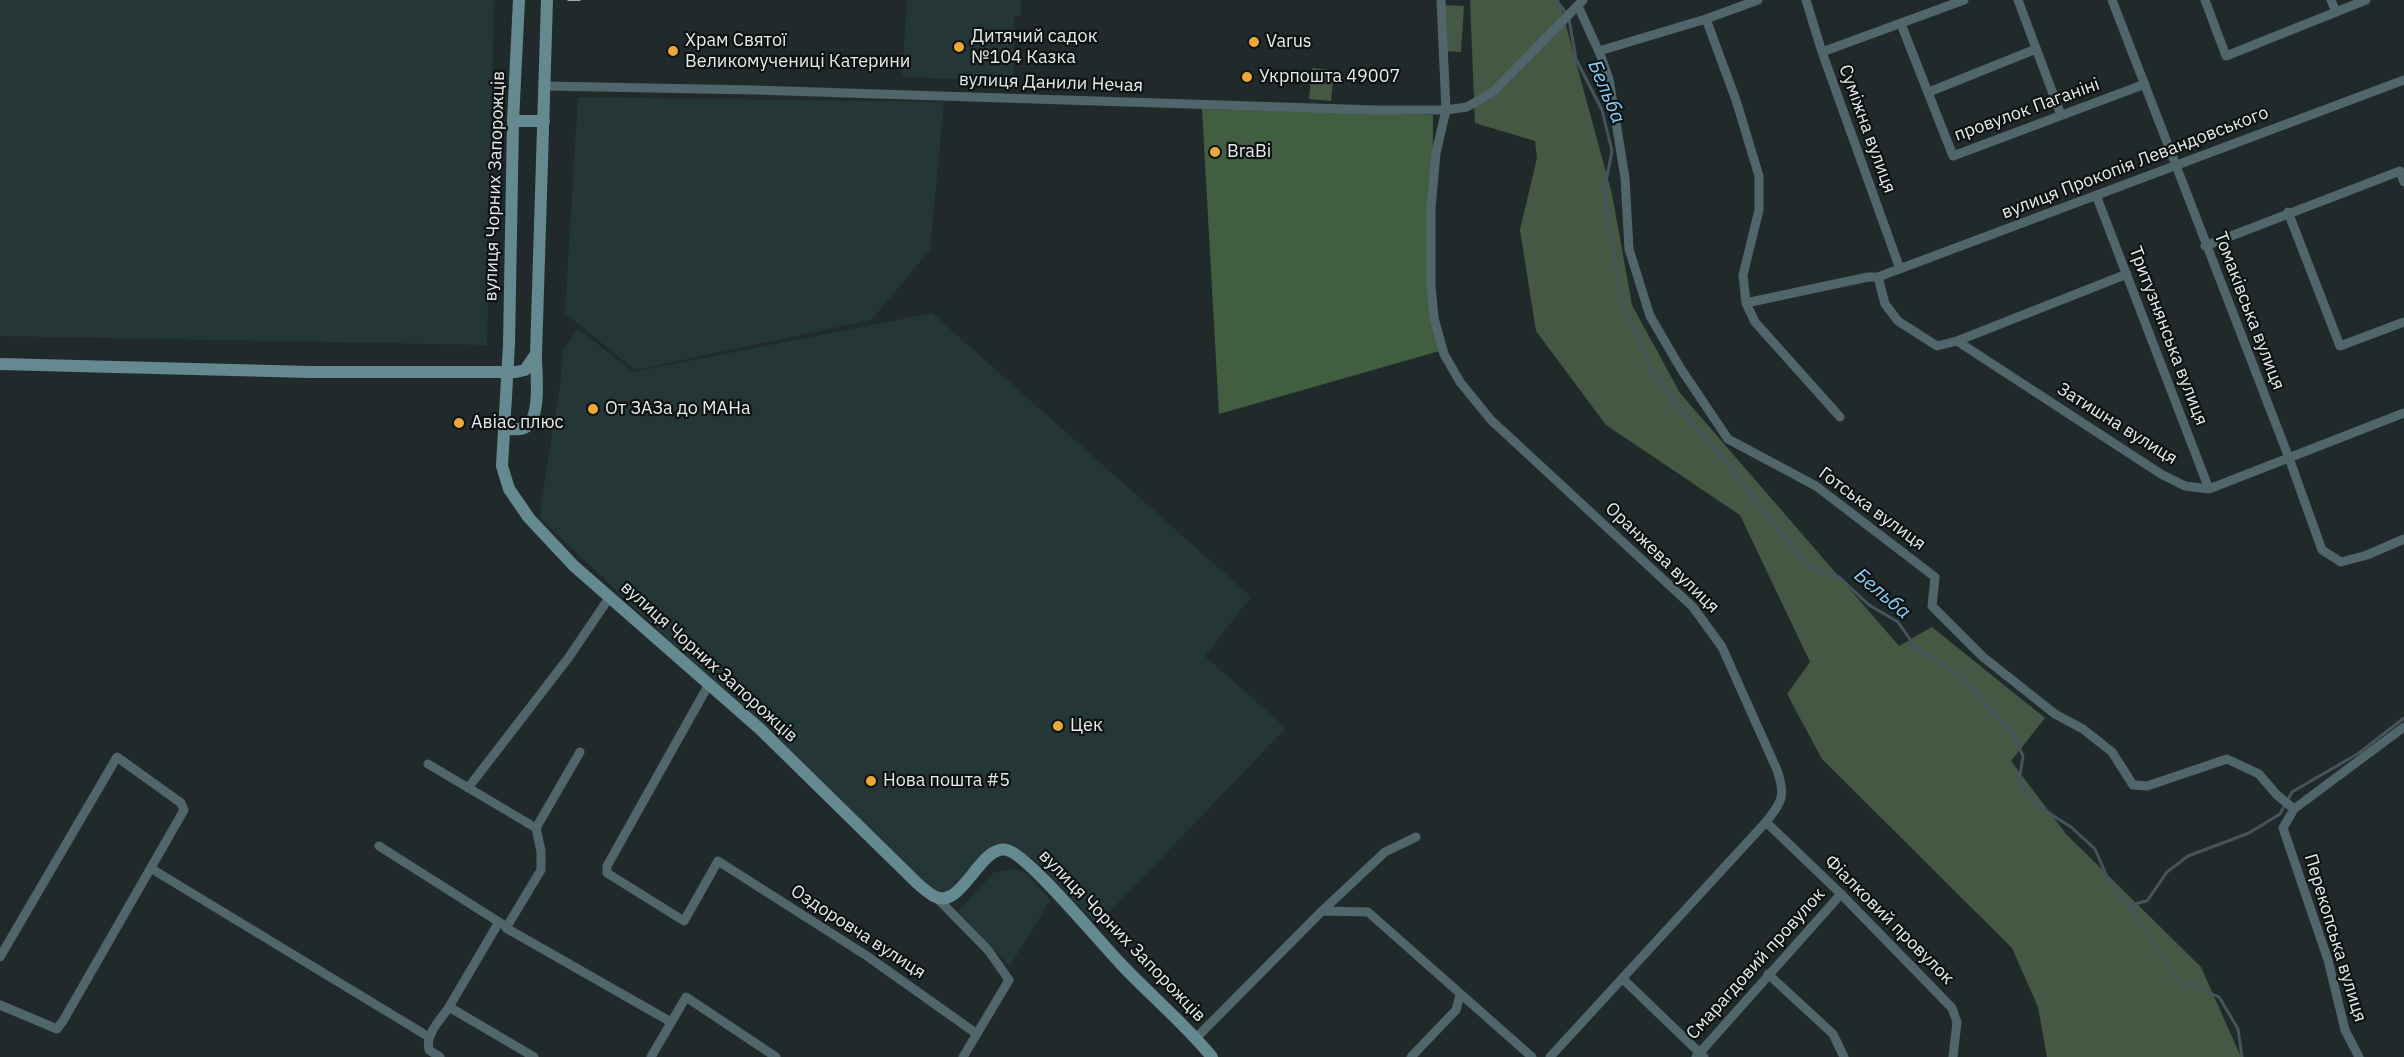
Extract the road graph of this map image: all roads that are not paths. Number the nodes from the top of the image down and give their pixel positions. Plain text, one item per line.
1 (519, 0) edge
2 (547, 0) edge
3 (1441, 0) edge
4 (1758, 0) edge
5 (1806, 0) edge
6 (1964, 0) edge
7 (2018, 0) edge
8 (2112, 0) edge
9 (2205, 0) edge
10 (2331, 0) edge
11 (2366, 0) edge
12 (1578, 6) edge
13 (2336, 12) junction
14 (1706, 19) junction
15 (1902, 24) junction
16 (2037, 49) junction
17 (1599, 51) junction
18 (1822, 52) junction
19 (2404, 80) edge
20 (2145, 84) junction
21 (545, 86) junction
22 (1929, 92) junction
23 (1446, 110) junction
24 (2061, 115) junction
25 (513, 121) junction
26 (544, 121) junction
27 (2176, 165) junction
28 (2404, 182) edge
29 (2096, 195) junction
30 (2288, 212) junction
31 (2205, 246) junction
32 (1900, 269) junction
33 (2127, 274) junction
34 (1878, 277) junction
35 (1746, 303) junction
36 (2404, 322) edge
37 (1957, 341) junction
38 (536, 354) junction
39 (0, 364) edge
40 (507, 372) junction
41 (2404, 412) edge
42 (1840, 417) dead end
43 (505, 429) junction
44 (2289, 458) junction
45 (2209, 489) junction
46 (2404, 539) edge
47 (609, 598) junction
48 (709, 684) junction
49 (2404, 727) edge
50 (580, 752) dead end
51 (428, 764) dead end
52 (468, 788) junction
53 (2291, 807) junction
54 (1766, 822) junction
55 (536, 828) junction
56 (1416, 837) dead end
57 (379, 846) dead end
58 (152, 868) junction
59 (1841, 894) junction
60 (937, 898) junction
61 (1322, 911) junction
62 (502, 925) junction
63 (0, 957) edge
64 (1768, 974) junction
65 (1623, 979) junction
66 (1460, 995) junction
67 (0, 1005) edge
68 (449, 1007) junction
69 (671, 1022) junction
70 (977, 1034) junction
71 (429, 1037) junction
72 (1196, 1038) junction
73 (1700, 1056) edge
74 (441, 1057) edge
75 (534, 1057) edge
76 (651, 1057) edge
77 (776, 1057) edge
78 (963, 1057) edge
79 (1212, 1057) edge
80 (1411, 1057) edge
81 (1532, 1057) edge
82 (1550, 1057) edge
83 (1844, 1057) edge
84 (1953, 1057) edge
85 (2359, 1057) edge

1 - 25 main road, вулиця Чорних Запорожців
2 - 21 main road
3 - 23 street
4 - 14 street
5 - 18 street, Суміжна вулиця
6 - 15 street
7 - 16 street
8 - 20 street, Томаківська вулиця
9 - 13 street
10 - 13 street
11 - 13 street
12 - 17 street, Готська вулиця
12 - 23 street, вулиця Данили Нечая
14 - 17 street
14 - 35 street
15 - 18 street
15 - 22 street, провулок Паганіні
16 - 22 street
16 - 24 street
17 - 53 street, Готська вулиця
18 - 32 street, Суміжна вулиця
19 - 27 street, вулиця Прокопія Левандовського
20 - 24 street, провулок Паганіні
20 - 27 street, Томаківська вулиця
21 - 23 street, вулиця Данили Нечая
21 - 26 main road
22 - 24 street, провулок Паганіні
23 - 54 street, Оранжева вулиця
25 - 26 main road
25 - 40 main road, вулиця Чорних Запорожців
26 - 38 main road
27 - 29 street, вулиця Прокопія Левандовського
27 - 31 street, Томаківська вулиця
28 - 30 street
29 - 32 street, вулиця Прокопія Левандовського
29 - 33 street, Тритузнянська вулиця
30 - 31 street
30 - 36 street
31 - 44 street, Томаківська вулиця
32 - 34 street, вулиця Прокопія Левандовського
33 - 37 street
33 - 45 street, Тритузнянська вулиця
34 - 35 street, вулиця Прокопія Левандовського
34 - 37 street
35 - 42 street
37 - 45 street, Затишна вулиця
38 - 40 main road
38 - 43 main road
39 - 40 main road
40 - 43 main road, вулиця Чорних Запорожців
41 - 44 street
43 - 47 main road, вулиця Чорних Запорожців
44 - 45 street
44 - 46 street, Томаківська вулиця
47 - 48 main road, вулиця Чорних Запорожців
47 - 52 street
48 - 60 main road, вулиця Чорних Запорожців
48 - 70 street, Оздоровча вулиця
49 - 53 street
50 - 55 street
51 - 52 street
52 - 55 street
53 - 85 street, Перекопська вулиця
54 - 59 street, Фіалковий провулок
54 - 65 street, Оранжева вулиця
55 - 62 street
56 - 61 street
57 - 62 street
58 - 63 street
58 - 67 street
58 - 71 street
59 - 64 street, Смарагдовий провулок
59 - 84 street, Фіалковий провулок
60 - 70 street, вулиця Чорних Запорожців
60 - 72 main road, вулиця Чорних Запорожців
61 - 66 street
61 - 72 street
62 - 68 street
62 - 69 street
64 - 73 street, Смарагдовий провулок
64 - 83 street
65 - 73 street
65 - 82 street, Оранжева вулиця
66 - 80 street
66 - 81 street
68 - 71 street
68 - 75 street
69 - 76 street
69 - 77 street
70 - 78 street
71 - 74 street
72 - 79 main road

